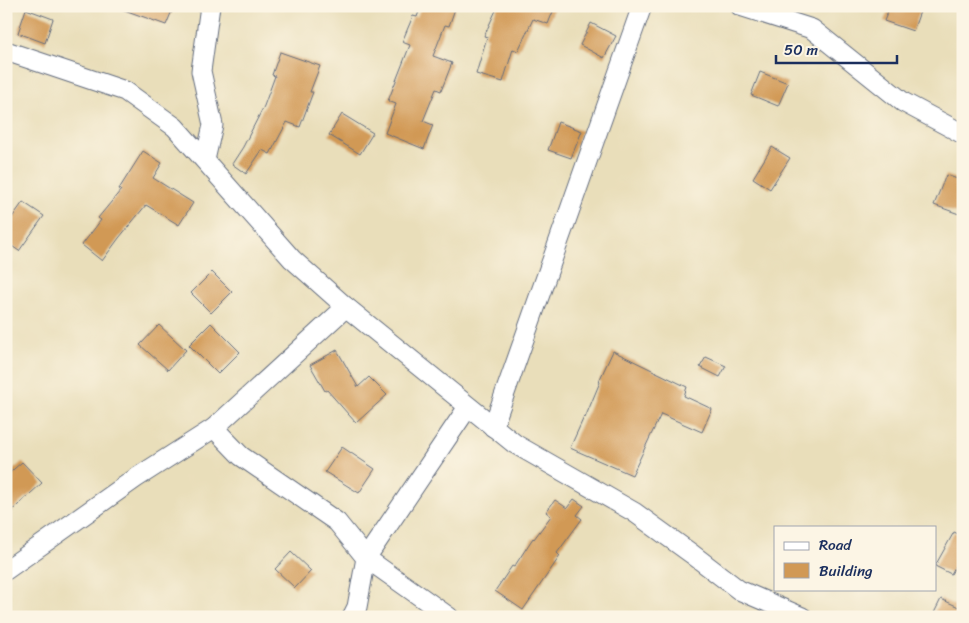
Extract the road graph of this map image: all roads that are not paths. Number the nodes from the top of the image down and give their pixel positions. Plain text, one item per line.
1 (210, 6) edge
2 (642, 6) edge
3 (740, 6) edge
4 (6, 50) edge
5 (963, 134) edge
6 (205, 160) junction
7 (346, 307) junction
8 (468, 407) junction
9 (493, 427) junction
10 (214, 428) junction
11 (366, 558) junction
12 (6, 570) edge
13 (352, 617) edge
14 (449, 617) edge
15 (802, 617) edge

1 - 6 street
2 - 9 street
3 - 5 street
4 - 6 street
6 - 7 street
7 - 8 street
7 - 10 street
8 - 9 street
8 - 11 street
9 - 15 street
10 - 11 street
10 - 12 street
11 - 13 street
11 - 14 street

